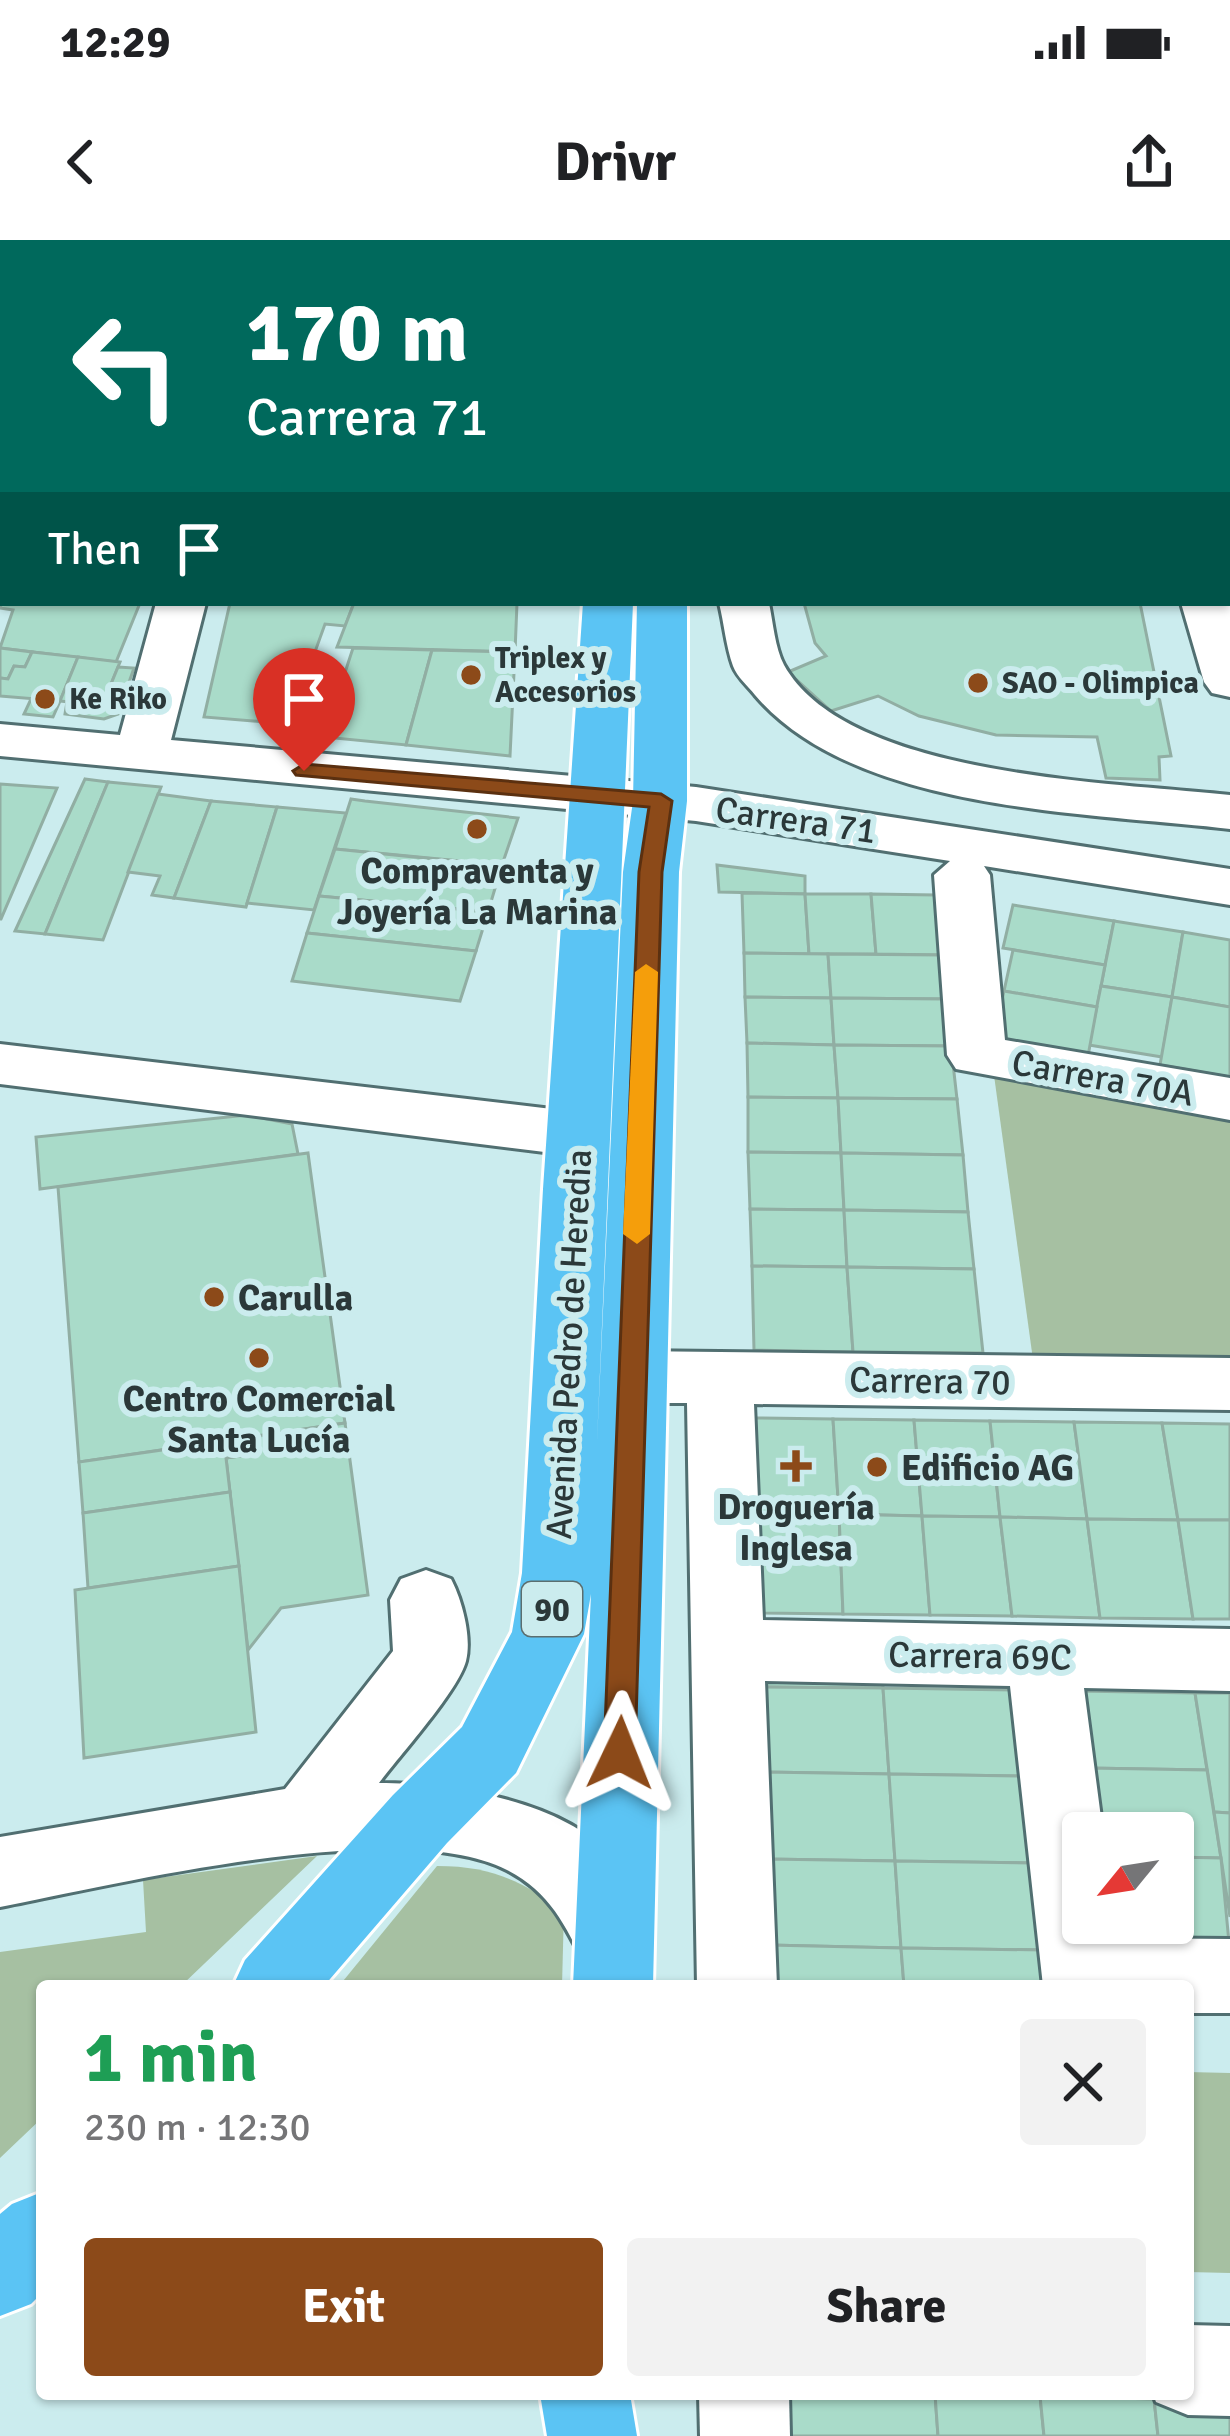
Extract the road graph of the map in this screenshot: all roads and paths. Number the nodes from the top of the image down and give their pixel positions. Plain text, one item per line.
1 (181, 606) edge
2 (608, 606) edge
3 (662, 606) edge
4 (744, 606) edge
5 (1207, 606) edge
6 (1230, 682) edge
7 (0, 740) edge
8 (141, 755) junction
9 (978, 781) junction
10 (1036, 789) junction
11 (1097, 797) junction
12 (1230, 812) edge
13 (627, 815) junction
14 (1037, 855) junction
15 (963, 860) junction
16 (1096, 864) junction
17 (1230, 887) edge
18 (1230, 919) edge
19 (0, 1064) edge
20 (1230, 1099) edge
21 (577, 1134) junction
22 (631, 1377) junction
23 (720, 1378) junction
24 (1230, 1384) edge
25 (426, 1600) dead end
26 (730, 1650) junction
27 (1043, 1656) junction
28 (1230, 1660) edge
29 (307, 1819) junction
30 (420, 1819) junction
31 (0, 1872) edge
32 (614, 1964) edge
33 (1230, 1976) edge
34 (278, 1980) edge
35 (737, 1980) edge
36 (1082, 1980) edge
37 (36, 2240) edge
38 (0, 2273) edge
39 (1194, 2370) edge
40 (1230, 2371) edge
41 (587, 2400) edge
42 (601, 2400) edge
43 (744, 2400) edge
44 (596, 2436) edge
45 (745, 2436) edge

1 - 8 street
2 - 13 highway, Avenida Pedro de Heredia / 90
3 - 13 highway, Avenida Pedro de Heredia / 90
4 - 9 street
5 - 6 street
7 - 8 street, Carrera 71
8 - 13 street, Carrera 71
9 - 10 street
9 - 15 street
10 - 11 street
10 - 14 street
11 - 12 street
11 - 16 street
13 - 15 street, Carrera 71
13 - 21 highway, Avenida Pedro de Heredia / 90
13 - 22 highway, Avenida Pedro de Heredia / 90
14 - 15 street, Carrera 71
14 - 16 street, Carrera 71
15 - 18 street, Carrera 71
15 - 20 street, Carrera 70A
16 - 17 street, Carrera 71
19 - 21 street
21 - 30 highway, Avenida Pedro de Heredia / 90
22 - 23 street, Carrera 70
22 - 32 highway, Avenida Pedro de Heredia / 90
23 - 24 street, Carrera 70
23 - 26 street
25 - 29 street
26 - 27 street, Carrera 69C
26 - 35 street
27 - 28 street, Carrera 69C
27 - 36 street
29 - 30 street
29 - 31 street
30 - 32 street
30 - 34 highway, Avenida Pedro de Heredia / 90
33 - 36 street
37 - 38 highway
39 - 40 street
41 - 44 highway
42 - 44 highway
43 - 45 street

